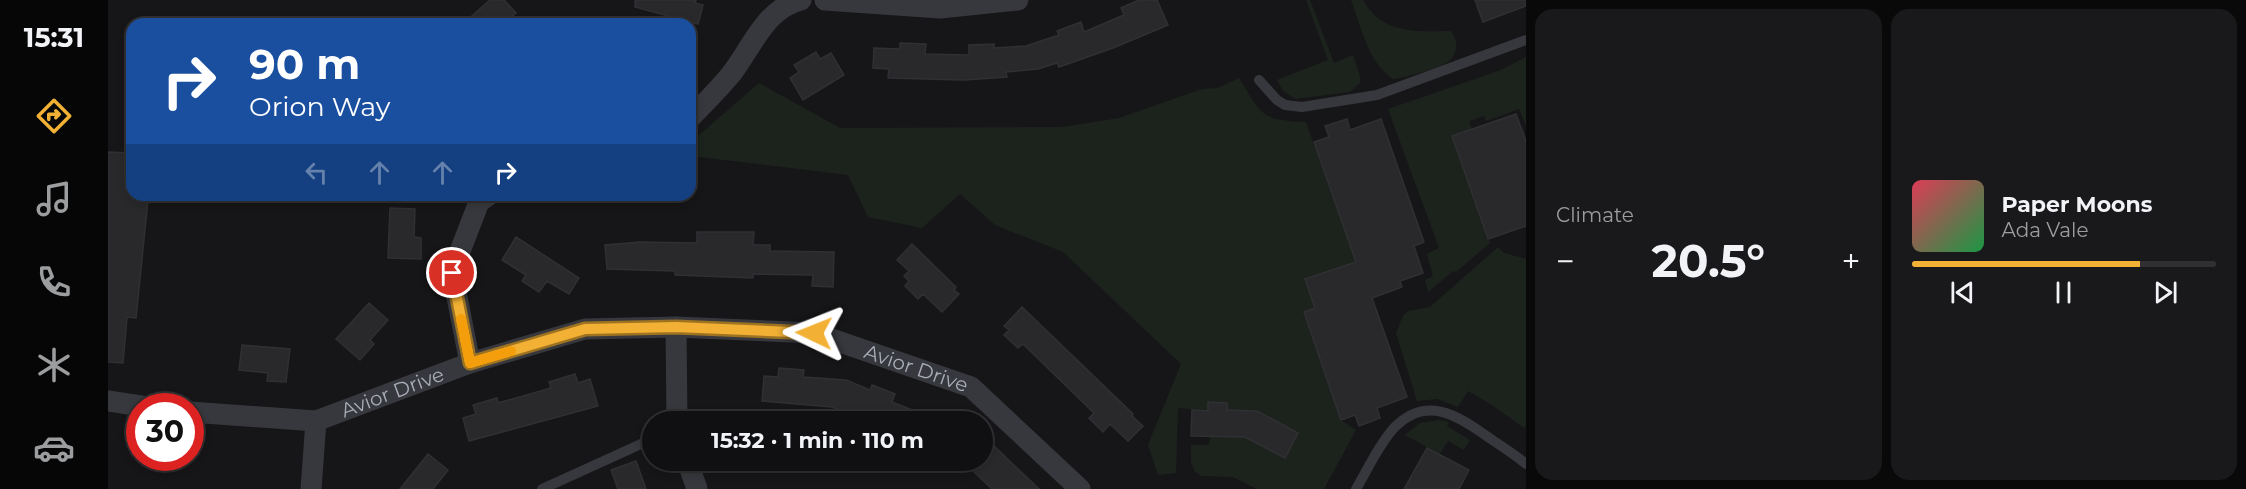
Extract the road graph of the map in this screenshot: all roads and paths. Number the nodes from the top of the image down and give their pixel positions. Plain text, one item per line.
1 (825, 0) edge
2 (1018, 0) edge
3 (792, 1) edge
4 (1526, 40) edge
5 (1259, 80) dead end
6 (696, 112) edge
7 (480, 201) edge
8 (676, 327) junction
9 (470, 363) junction
10 (108, 401) edge
11 (126, 404) edge
12 (677, 411) edge
13 (204, 413) edge
14 (316, 421) junction
15 (642, 444) edge
16 (1526, 464) edge
17 (691, 471) edge
18 (311, 489) edge
19 (542, 489) edge
20 (697, 489) edge
21 (1080, 489) edge
22 (1356, 489) edge

1 - 2 street
3 - 6 street
4 - 5 lane
7 - 9 street
8 - 9 street, Avior Drive
8 - 12 street
8 - 21 street, Avior Drive
9 - 14 street, Avior Drive
10 - 11 street
13 - 14 street, Avior Drive
14 - 18 street
15 - 19 lane
16 - 22 lane
17 - 20 street

